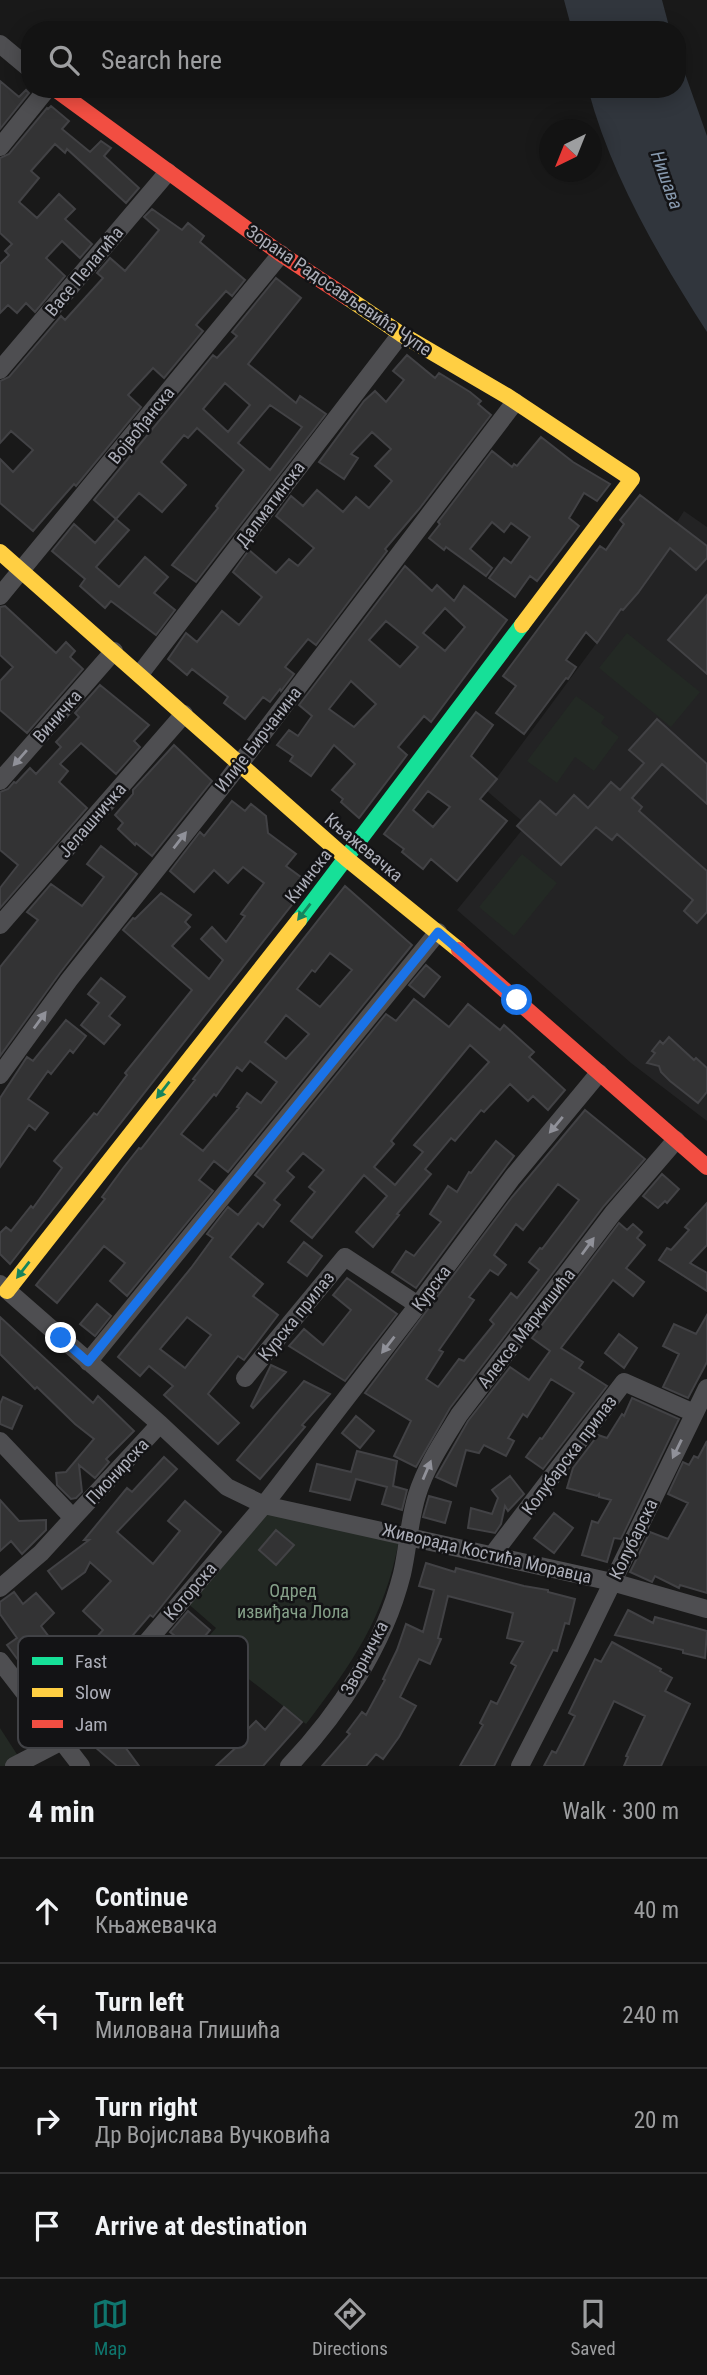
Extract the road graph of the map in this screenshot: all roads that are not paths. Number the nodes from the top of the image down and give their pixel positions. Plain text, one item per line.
1 (0, 44) edge
2 (21, 62) edge
3 (40, 98) edge
4 (67, 98) edge
5 (0, 147) edge
6 (168, 172) junction
7 (281, 254) junction
8 (401, 334) junction
9 (0, 370) edge
10 (515, 402) junction
11 (632, 479) joint
12 (0, 552) edge
13 (22, 570) junction
14 (0, 596) edge
15 (114, 651) junction
16 (140, 674) junction
17 (184, 714) junction
18 (240, 764) junction
19 (0, 781) edge
20 (346, 859) junction
21 (0, 925) edge
22 (438, 932) junction
23 (600, 1073) junction
24 (0, 1075) edge
25 (676, 1140) junction
26 (707, 1167) edge
27 (4, 1287) edge
28 (418, 1305) junction
29 (88, 1362) junction
30 (245, 1378) dead end
31 (707, 1388) edge
32 (694, 1413) junction
33 (160, 1424) junction
34 (0, 1441) edge
35 (264, 1505) junction
36 (73, 1518) junction
37 (407, 1535) junction
38 (493, 1554) junction
39 (612, 1582) junction
40 (0, 1588) edge
41 (706, 1608) edge
42 (152, 1636) edge
43 (0, 1661) edge
44 (18, 1684) edge
45 (49, 1748) edge
46 (68, 1748) edge
47 (15, 1766) edge
48 (82, 1766) edge
49 (289, 1766) edge
50 (520, 1766) edge

1 - 2 street
3 - 5 street
4 - 6 street, Зорана Радосављевића Чупе
6 - 7 street, Зорана Радосављевића Чупе
6 - 9 street, Васе Пелагића
7 - 8 street, Зорана Радосављевића Чупе
7 - 13 street, Војвођанска
8 - 10 street, Зорана Радосављевића Чупе
8 - 16 street, Далматинска
10 - 11 street, Зорана Радосављевића Чупе
10 - 18 street, Илије Бирчанина
11 - 20 street, Книнска
12 - 13 street, Књажевачка
13 - 14 street, Војвођанска
13 - 15 street, Књажевачка
15 - 16 street, Књажевачка
15 -> 19 street, Виничка
16 - 17 street, Књажевачка
17 - 18 street, Књажевачка
17 - 21 street, Јелашничка
18 - 20 street, Књажевачка
24 -> 18 street, Илије Бирчанина
20 - 22 street, Књажевачка
20 -> 27 street, Книнска
22 - 23 street, Књажевачка
22 - 29 street
23 - 25 street, Књажевачка
23 -> 28 street, Курска
25 - 26 street, Књажевачка
37 -> 25 street, Алексе Маркишића
27 - 29 street, Живорада Костића Моравца
28 - 30 street, Курска прилаз
28 -> 35 street, Курска
29 - 33 street, Живорада Костића Моравца
31 - 32 street, Колубарска
32 - 38 street, Колубарска прилаз
32 -> 39 street, Колубарска
33 - 35 street, Живорада Костића Моравца
33 - 36 street, Пионирска
34 - 36 street, Пионирска
35 - 37 street, Живорада Костића Моравца
35 - 42 street, Которска
36 - 40 street, Пионирска
37 - 38 street, Живорада Костића Моравца
37 - 49 street, Зворничка
38 - 39 street, Живорада Костића Моравца
39 - 41 street, Живорада Костића Моравца
39 - 50 street, Колубарска
43 - 44 street
45 - 47 street
46 - 48 street

